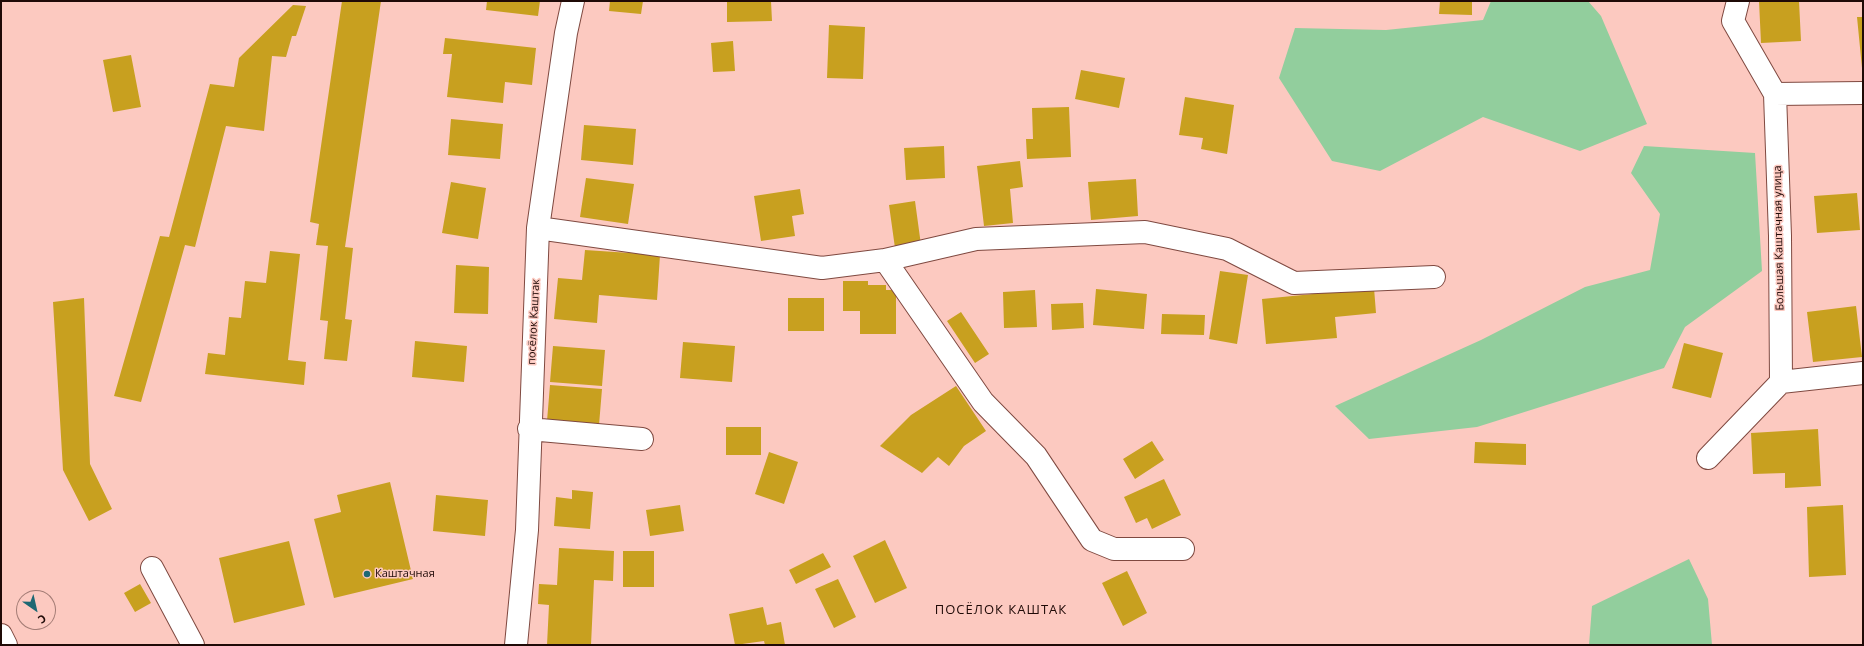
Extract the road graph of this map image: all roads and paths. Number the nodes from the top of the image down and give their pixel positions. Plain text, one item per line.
1 (573, 1) edge
2 (1738, 1) edge
3 (1863, 93) edge
4 (1775, 94) junction
5 (538, 228) junction
6 (885, 260) junction
7 (1434, 277) dead end
8 (1863, 373) edge
9 (1781, 382) junction
10 (529, 429) junction
11 (642, 439) dead end
12 (1708, 458) dead end
13 (1184, 549) dead end
14 (152, 568) dead end
15 (1, 635) edge
16 (6, 645) edge
17 (193, 645) edge
18 (516, 645) edge

1 - 5 street, посёлок Каштак
2 - 4 street, Большая Каштачная улица
3 - 4 street
4 - 9 street, Большая Каштачная улица
5 - 6 street
5 - 10 street, посёлок Каштак
6 - 7 street
6 - 13 street
8 - 9 street
9 - 12 street
10 - 11 street
10 - 18 street, посёлок Каштак
14 - 17 street
15 - 16 street

